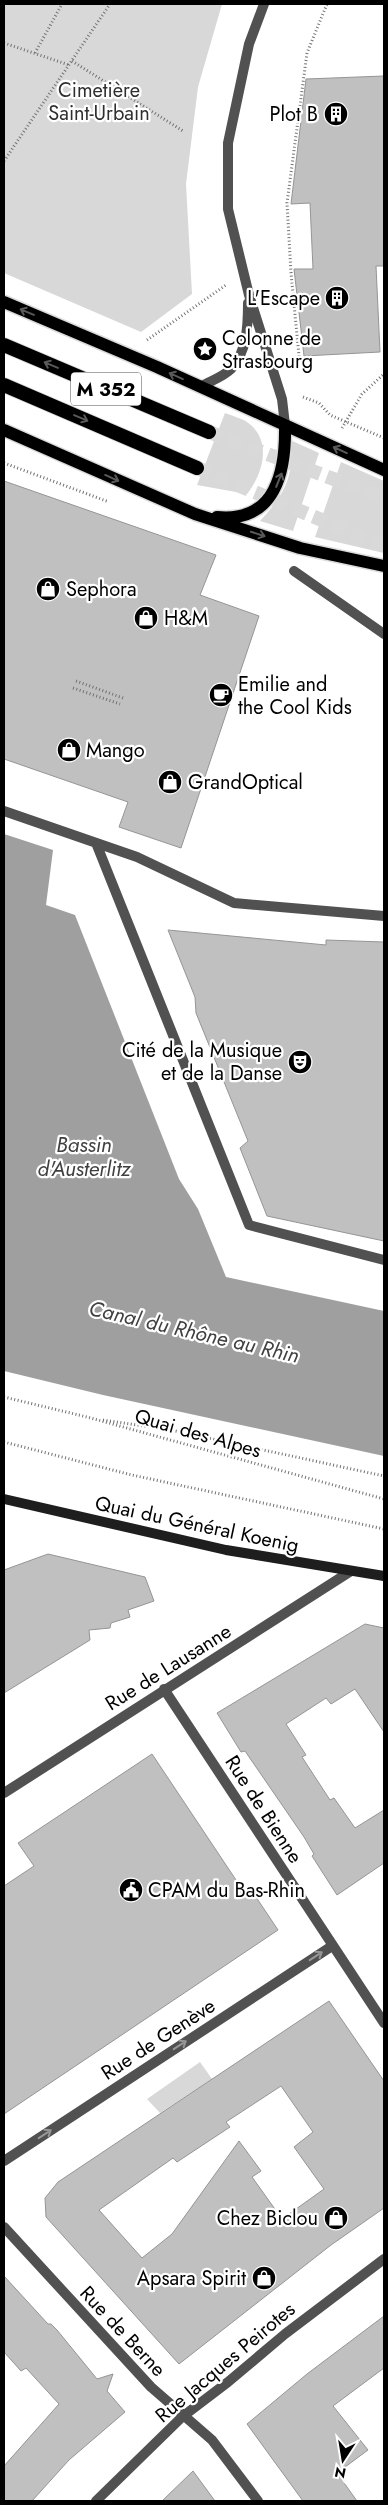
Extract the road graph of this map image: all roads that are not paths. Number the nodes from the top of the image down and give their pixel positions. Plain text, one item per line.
1 (264, 4) edge
2 (248, 295) junction
3 (4, 302) edge
4 (4, 345) edge
5 (4, 384) edge
6 (200, 387) junction
7 (285, 425) junction
8 (4, 430) edge
9 (209, 432) tunnel mouth
10 (197, 468) tunnel mouth
11 (384, 470) edge
12 (194, 514) junction
13 (384, 566) edge
14 (294, 571) dead end
15 (384, 634) edge
16 (4, 811) edge
17 (96, 842) junction
18 (384, 916) edge
19 (384, 1260) edge
20 (4, 1499) edge
21 (351, 1571) junction
22 (384, 1576) edge
23 (164, 1689) junction
24 (4, 1793) edge
25 (332, 1946) junction
26 (384, 2022) edge
27 (4, 2161) edge
28 (4, 2227) edge
29 (384, 2259) edge
30 (182, 2416) junction
31 (96, 2501) edge
32 (258, 2501) edge

1 - 2 street
2 - 6 street
2 - 7 street
6 -> 3 main road
9 -> 4 highway, M 352
5 -> 10 highway, M 352
6 - 7 main road
11 -> 7 main road
12 -> 7 main road
8 -> 12 main road
12 -> 13 main road
14 - 15 street
16 - 17 street
17 - 18 street
17 - 19 street
20 - 21 main road, Quai du Général Koenig
21 - 22 main road, Quai du Général Koenig
21 - 23 street, Rue de Lausanne
23 - 24 street, Rue de Lausanne
23 - 25 street, Rue de Bienne
25 - 26 street, Rue de Bienne
27 -> 25 street, Rue de Genève
28 - 30 street, Rue de Berne
29 - 30 street, Rue Jacques Peirotes
30 - 31 street, Rue Jacques Peirotes
30 - 32 street, Rue de Berne

